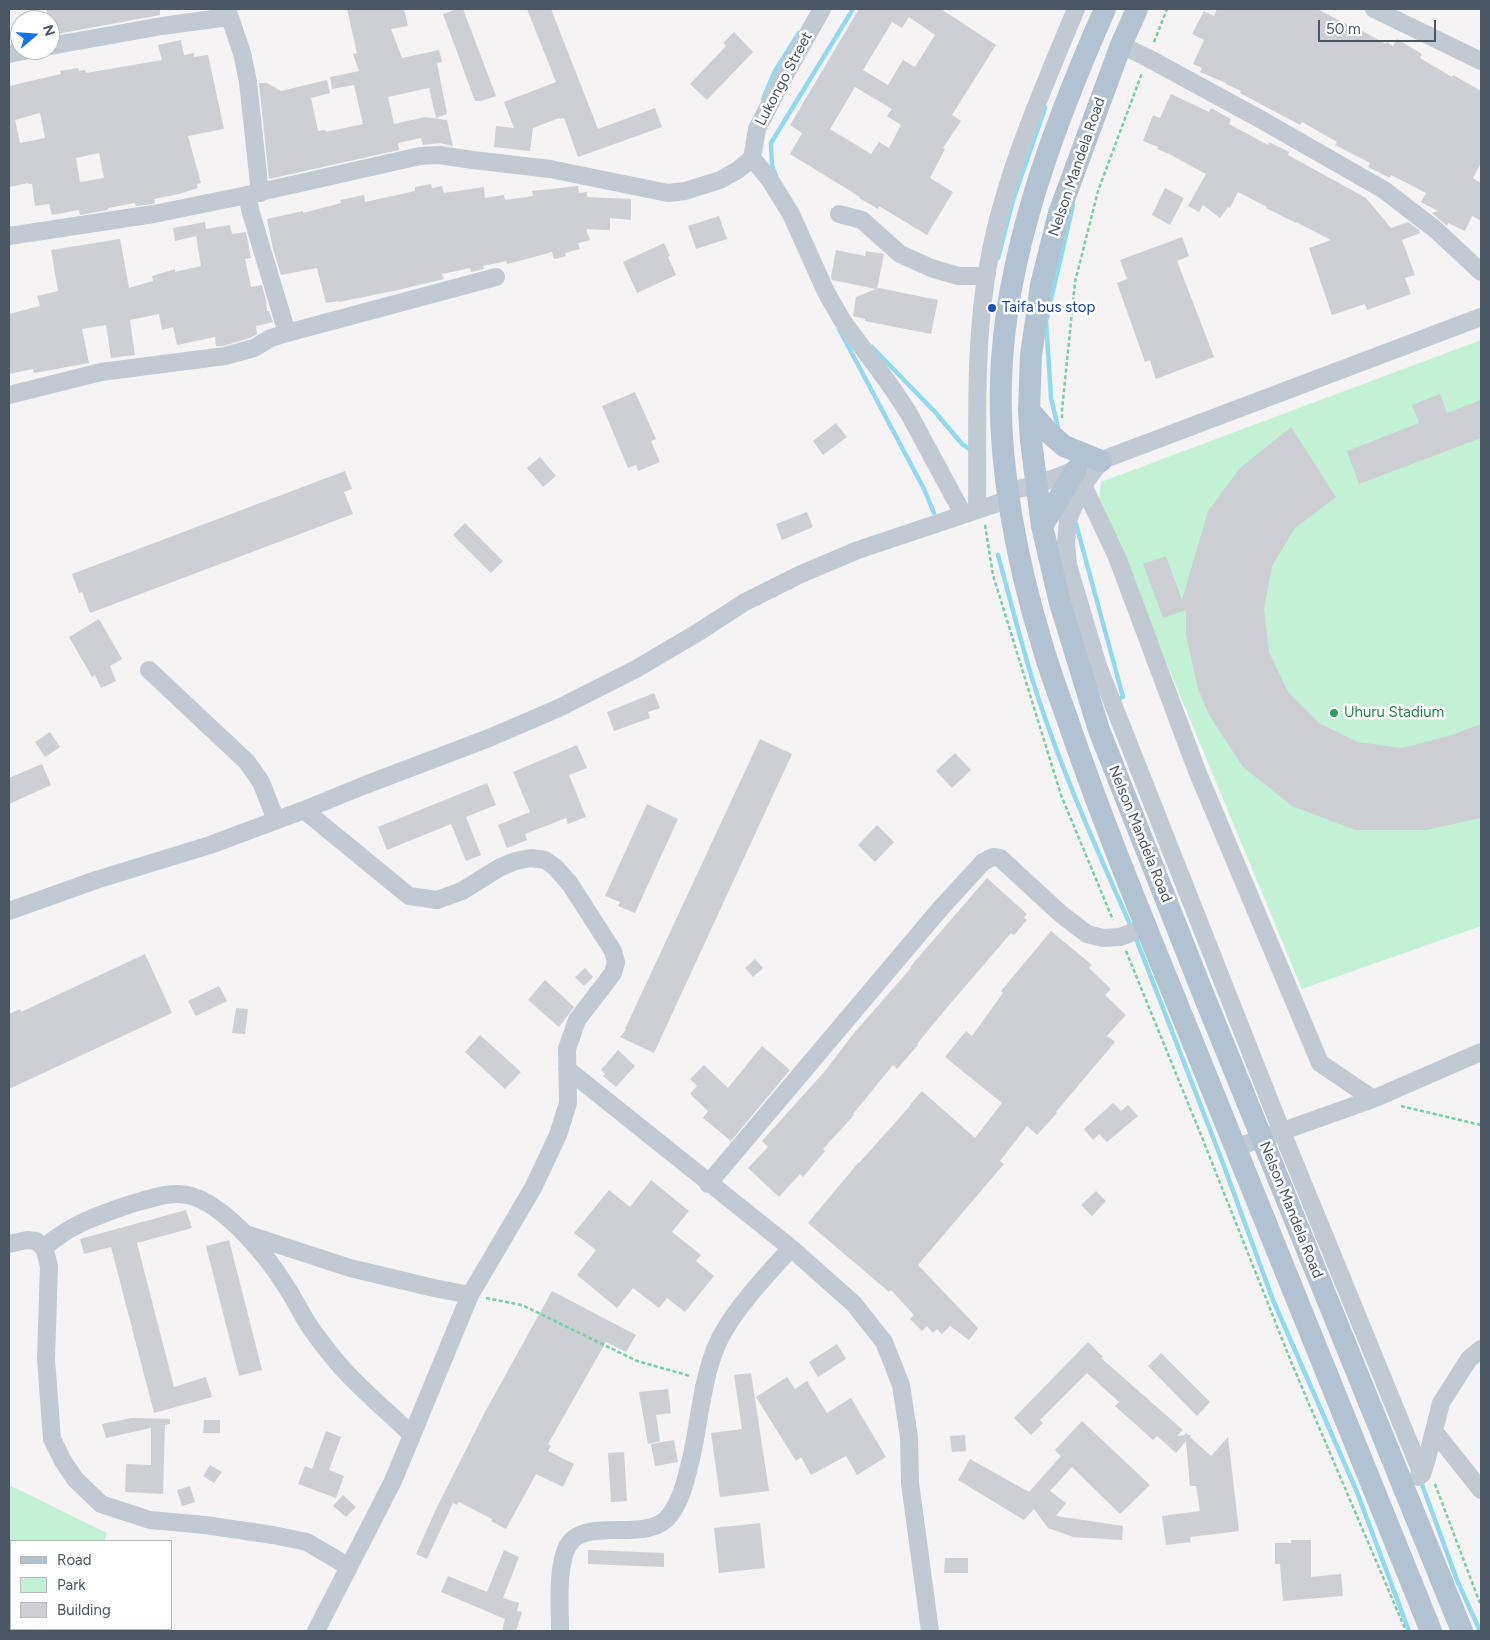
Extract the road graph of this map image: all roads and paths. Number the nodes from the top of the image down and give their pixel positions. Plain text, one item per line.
1 (822, 9) edge
2 (1076, 9) edge
3 (1104, 9) edge
4 (1137, 9) edge
5 (1374, 9) edge
6 (227, 13) edge
7 (60, 44) edge
8 (1121, 45) junction
9 (1481, 61) edge
10 (753, 155) junction
11 (253, 194) junction
12 (839, 214) dead end
13 (9, 236) edge
14 (1481, 272) edge
15 (986, 276) junction
16 (496, 277) dead end
17 (1481, 317) edge
18 (286, 333) junction
19 (9, 395) edge
20 (1029, 410) junction
21 (1102, 461) junction
22 (1080, 477) junction
23 (1036, 485) junction
24 (1009, 495) junction
25 (970, 512) junction
26 (1042, 526) junction
27 (149, 670) dead end
28 (304, 810) junction
29 (276, 820) junction
30 (9, 912) edge
31 (1146, 927) junction
32 (1481, 1052) edge
33 (567, 1069) junction
34 (1373, 1099) junction
35 (1400, 1105) dead end
36 (1481, 1125) edge
37 (1272, 1136) junction
38 (1235, 1148) junction
39 (708, 1184) junction
40 (246, 1234) junction
41 (9, 1244) edge
42 (44, 1248) junction
43 (791, 1248) junction
44 (470, 1295) junction
45 (1481, 1349) edge
46 (706, 1380) junction
47 (1434, 1431) junction
48 (412, 1435) junction
49 (1422, 1474) junction
50 (1404, 1488) junction
51 (1481, 1490) edge
52 (349, 1567) junction
53 (316, 1631) edge
54 (560, 1631) edge
55 (930, 1631) edge
56 (1431, 1631) edge
57 (1462, 1631) edge

1 - 10 street, Lukongo Street
2 - 15 street
3 - 24 main road, Nelson Mandela Road
4 - 8 main road, Nelson Mandela Road
5 - 9 street
6 - 7 street
6 - 11 street
8 - 14 street
8 - 20 main road, Nelson Mandela Road
10 - 11 street
10 - 25 street
11 - 13 street
11 - 18 street
12 - 15 street
15 - 25 street
16 - 18 street
17 - 21 street
18 - 19 street
20 - 21 main road
20 - 23 main road, Nelson Mandela Road
21 - 22 street
22 - 23 street
22 - 26 main road
22 - 34 street
22 - 37 street
23 - 24 street
23 - 26 main road, Nelson Mandela Road
24 - 25 street
24 - 31 main road, Nelson Mandela Road
25 - 28 street
26 - 37 main road, Nelson Mandela Road
27 - 29 street
28 - 29 street
28 - 33 street
29 - 30 street
31 - 38 main road, Nelson Mandela Road
31 - 39 street
32 - 34 street
33 - 39 street
33 - 44 street
34 - 37 street
35 - 36 path
37 - 38 street
37 - 49 street
37 - 50 main road, Nelson Mandela Road
38 - 56 main road, Nelson Mandela Road
39 - 43 street
40 - 42 street
40 - 44 street
40 - 48 street
41 - 42 street
42 - 52 street
43 - 46 street
43 - 55 street
44 - 46 path
44 - 48 street
45 - 47 street
46 - 54 street
47 - 49 street
47 - 51 street
48 - 52 street
49 - 50 street
50 - 57 main road, Nelson Mandela Road
52 - 53 street

